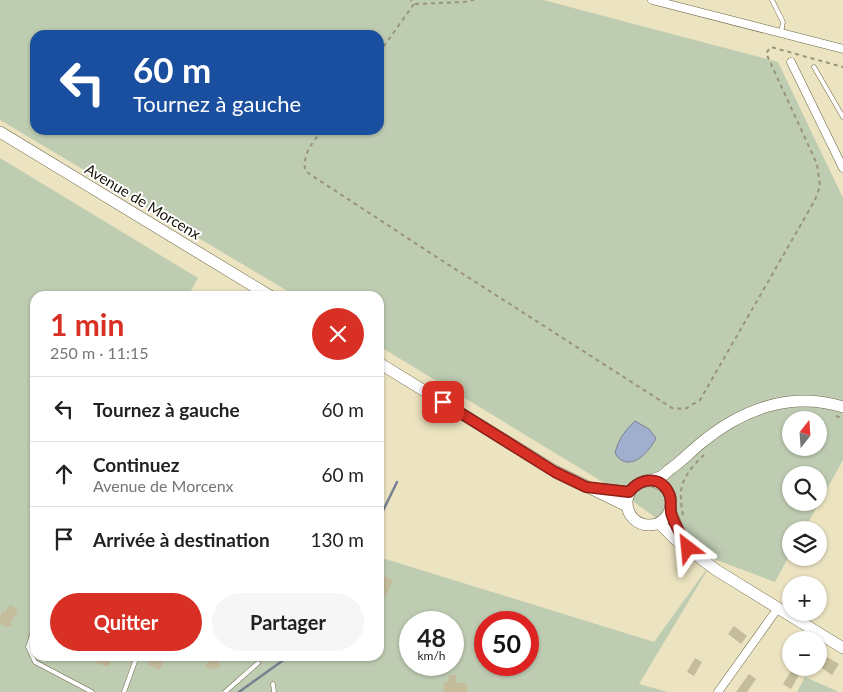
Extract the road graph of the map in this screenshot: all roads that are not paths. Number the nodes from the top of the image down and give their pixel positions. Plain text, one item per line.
1 (652, 0) edge
2 (772, 0) edge
3 (781, 33) junction
4 (843, 48) edge
5 (791, 62) dead end
6 (814, 67) dead end
7 (843, 117) edge
8 (0, 132) edge
9 (843, 168) edge
10 (262, 291) edge
11 (384, 366) edge
12 (843, 408) edge
13 (682, 461) junction
14 (645, 481) junction
15 (586, 487) junction
16 (629, 492) junction
17 (669, 493) junction
18 (627, 506) junction
19 (670, 510) junction
20 (659, 522) junction
21 (688, 548) junction
22 (778, 608) junction
23 (843, 648) edge
24 (35, 661) edge
25 (135, 661) edge
26 (258, 663) dead end
27 (273, 684) dead end
28 (92, 692) edge
29 (124, 692) edge
30 (225, 692) edge
31 (274, 692) edge
32 (718, 692) edge

1 - 3 street
2 - 3 lane
3 - 4 street
5 - 9 street
6 - 7 lane
8 - 10 main road, Avenue de Morcenx
11 - 15 main road
12 - 13 main road
13 - 14 main road
13 - 17 main road
14 - 16 main road
14 - 17 main road
15 - 16 main road
15 - 18 main road
16 - 18 main road
17 - 19 main road
18 - 20 main road
19 - 20 main road
19 - 21 main road
20 - 21 main road
21 - 22 main road
22 - 23 main road
22 - 32 street
24 - 28 lane
25 - 29 lane
26 - 30 lane
27 - 31 lane

